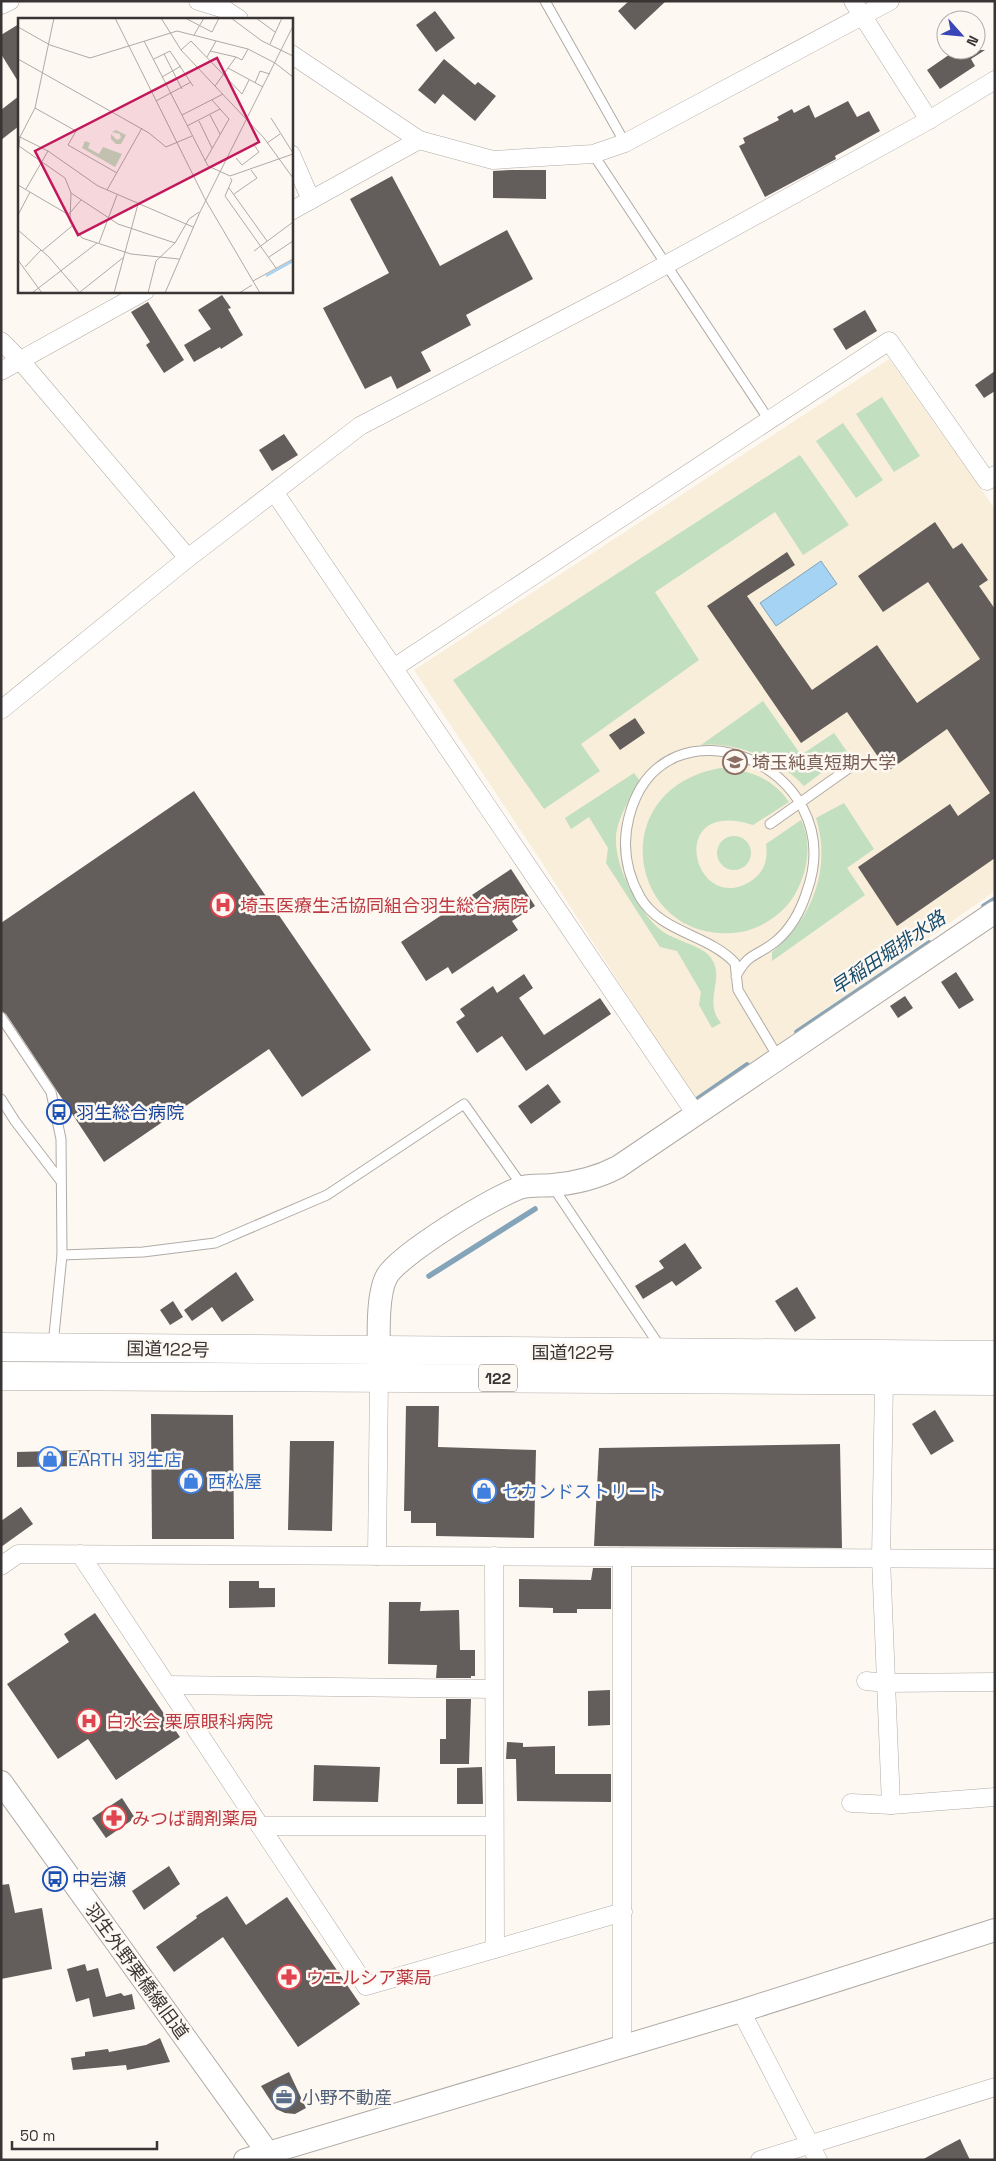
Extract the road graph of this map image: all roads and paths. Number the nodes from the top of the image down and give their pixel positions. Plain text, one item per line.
1 (10, 1) edge
2 (198, 1) edge
3 (545, 1) edge
4 (853, 1) edge
5 (890, 1) edge
6 (1, 5) edge
7 (233, 12) edge
8 (863, 16) junction
9 (292, 55) edge
10 (995, 80) edge
11 (930, 120) junction
12 (419, 140) junction
13 (625, 143) junction
14 (593, 154) junction
15 (292, 156) edge
16 (311, 200) junction
17 (292, 210) edge
18 (666, 265) junction
19 (143, 292) edge
20 (1, 341) edge
21 (20, 360) junction
22 (1, 371) edge
23 (769, 420) junction
24 (995, 475) edge
25 (275, 492) junction
26 (188, 558) junction
27 (395, 667) junction
28 (1, 710) edge
29 (850, 768) dead end
30 (801, 804) junction
31 (770, 824) dead end
32 (995, 912) edge
33 (736, 976) junction
34 (1, 1017) edge
35 (778, 1057) junction
36 (1, 1099) edge
37 (695, 1114) junction
38 (60, 1180) junction
39 (552, 1185) junction
40 (523, 1187) junction
41 (62, 1255) junction
42 (1, 1347) edge
43 (53, 1348) junction
44 (664, 1353) junction
45 (995, 1355) edge
46 (379, 1364) junction
47 (1, 1376) edge
48 (884, 1380) junction
49 (995, 1381) edge
50 (80, 1554) junction
51 (376, 1556) junction
52 (494, 1556) junction
53 (622, 1557) junction
54 (881, 1558) junction
55 (995, 1559) edge
56 (1, 1566) edge
57 (866, 1681) dead end
58 (995, 1682) edge
59 (886, 1683) junction
60 (167, 1685) junction
61 (494, 1689) junction
62 (1, 1782) edge
63 (995, 1796) edge
64 (851, 1803) dead end
65 (891, 1805) junction
66 (260, 1826) junction
67 (494, 1826) junction
68 (623, 1912) junction
69 (995, 1930) edge
70 (494, 1949) junction
71 (741, 2011) junction
72 (622, 2047) junction
73 (995, 2088) edge
74 (814, 2152) edge
75 (270, 2156) edge
76 (245, 2160) edge
77 (760, 2160) edge

1 - 6 street
2 - 7 street
3 - 13 lane
4 - 8 street
5 - 8 street
8 - 11 street
8 - 13 street
9 - 12 street
10 - 11 street
11 - 18 street
12 - 14 street
12 - 16 street
13 - 14 street
14 - 18 lane
15 - 16 street
16 - 17 street
18 - 23 lane
18 - 25 street
19 - 21 street
20 - 21 street
21 - 22 street
21 - 26 street
23 - 24 street
23 - 27 street
25 - 26 street
25 - 27 street
26 - 28 street
27 - 37 street
29 - 30 lane
30 - 31 lane
30 - 33 lane
30 - 33 lane
32 - 35 street
33 - 35 lane
34 - 38 lane
35 - 37 street
36 - 38 lane
37 - 39 street
38 - 41 lane
39 - 40 street
39 - 44 lane
40 - 41 lane
40 - 46 street
41 - 43 lane
42 - 43 highway, 国道122号 / 122
43 - 46 highway, 国道122号 / 122
44 - 45 highway, 国道122号 / 122
44 - 46 highway, 国道122号 / 122
46 - 47 highway, 国道122号 / 122
46 - 48 highway, 国道122号 / 122
46 - 51 street
48 - 49 highway, 国道122号 / 122
48 - 54 street
50 - 51 street
50 - 56 street
50 - 60 street
51 - 52 street
52 - 53 street
52 - 61 street
53 - 54 street
53 - 68 street
54 - 55 street
54 - 59 street
57 - 59 street
58 - 59 street
59 - 65 street
60 - 61 street
60 - 66 street
61 - 67 street
62 - 75 street, 羽生外野栗橋線旧道
63 - 65 street
64 - 65 street
66 - 67 street
66 - 70 street
67 - 70 street
68 - 70 street
68 - 72 street
69 - 71 street
71 - 72 street
71 - 74 street
72 - 75 street
73 - 74 street
74 - 77 street
75 - 76 street

